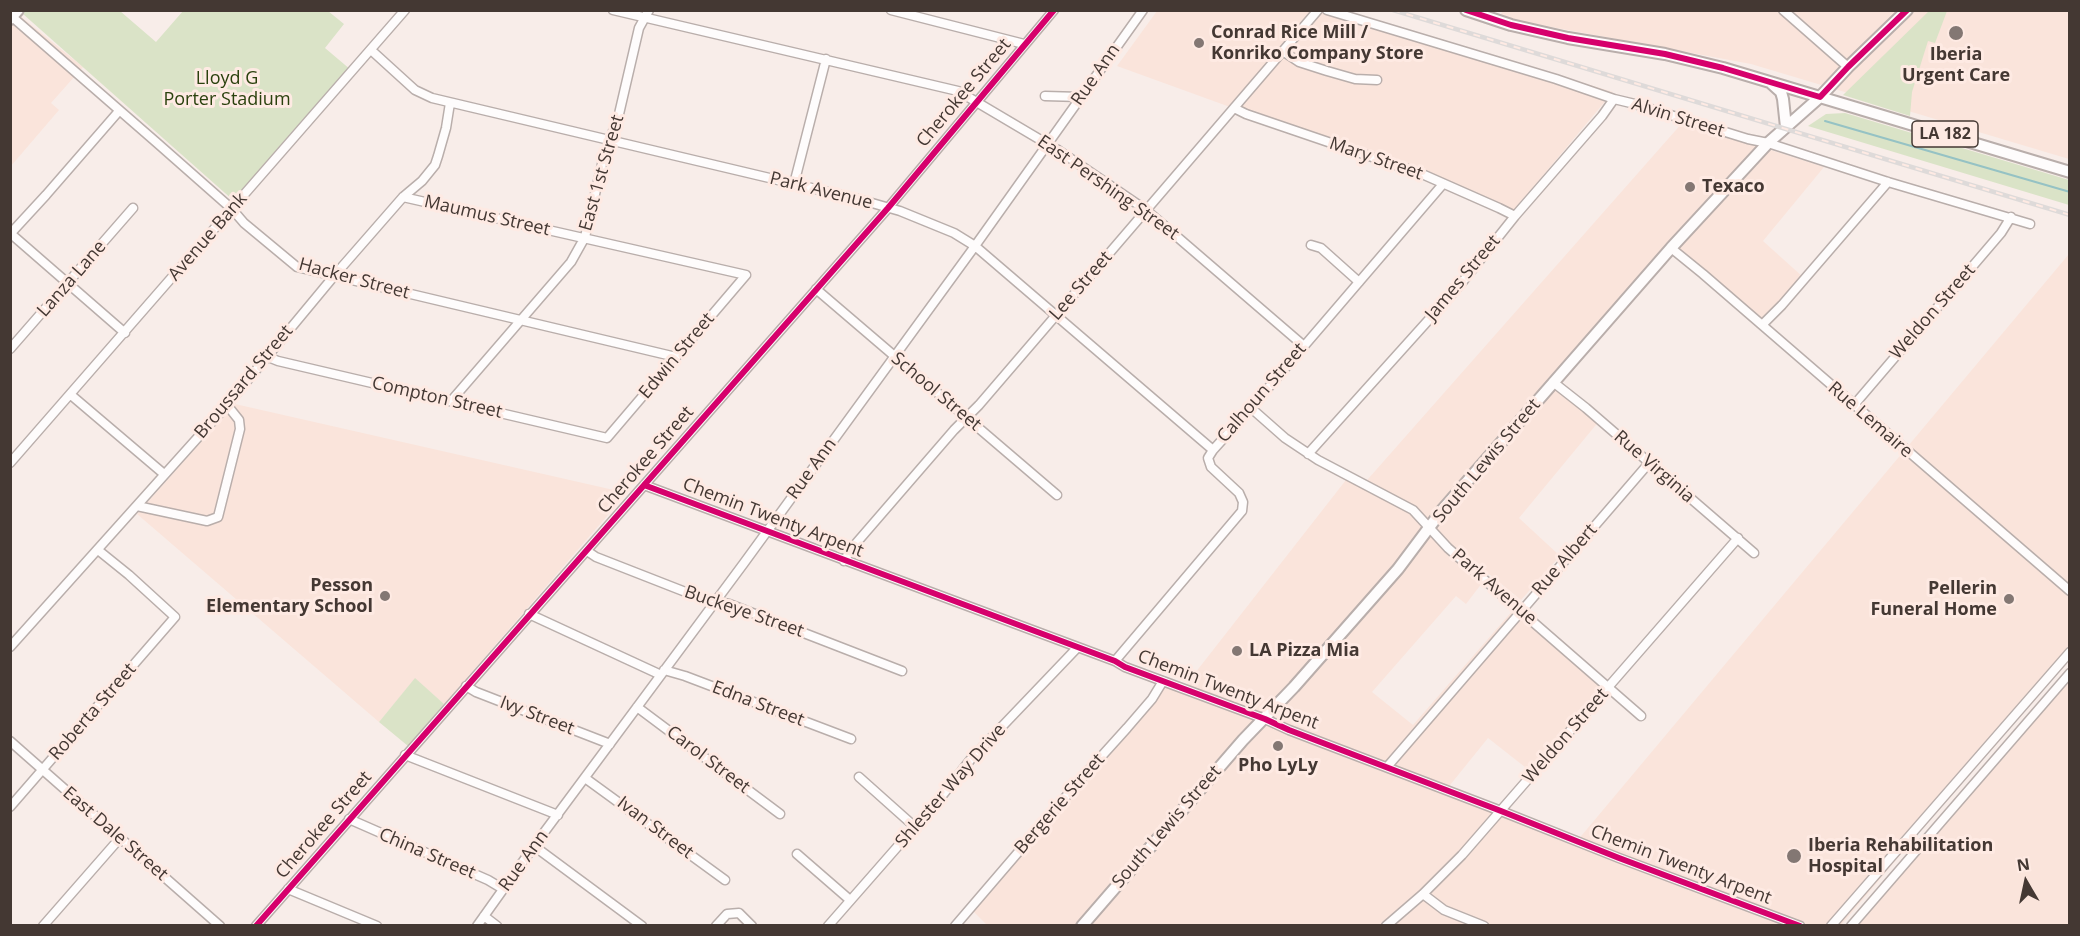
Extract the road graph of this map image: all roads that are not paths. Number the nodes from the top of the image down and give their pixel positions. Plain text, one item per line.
1 (405, 10) edge
2 (613, 10) edge
3 (891, 10) edge
4 (1054, 10) edge
5 (1143, 10) edge
6 (1318, 10) edge
7 (1327, 10) edge
8 (1466, 10) edge
9 (1784, 10) edge
10 (1907, 10) edge
11 (647, 14) edge
12 (13, 15) edge
13 (1024, 44) junction
14 (371, 50) junction
15 (1284, 52) junction
16 (826, 59) junction
17 (1848, 67) junction
18 (1377, 80) dead end
19 (1771, 82) junction
20 (1045, 96) dead end
21 (1081, 97) junction
22 (1820, 98) junction
23 (1614, 99) junction
24 (450, 102) junction
25 (979, 102) junction
26 (1234, 108) junction
27 (119, 111) junction
28 (1786, 127) junction
29 (610, 140) junction
30 (1768, 143) junction
31 (1047, 146) junction
32 (2070, 172) edge
33 (1888, 183) junction
34 (794, 184) junction
35 (1443, 184) junction
36 (404, 197) junction
37 (133, 208) dead end
38 (888, 208) junction
39 (232, 210) junction
40 (1146, 210) junction
41 (1515, 216) junction
42 (2011, 218) junction
43 (2030, 224) dead end
44 (10, 233) edge
45 (585, 237) junction
46 (1311, 245) dead end
47 (975, 246) junction
48 (1671, 248) junction
49 (746, 275) joint
50 (334, 276) junction
51 (1359, 282) junction
52 (68, 283) junction
53 (816, 289) junction
54 (1056, 316) junction
55 (521, 320) junction
56 (1762, 325) junction
57 (125, 333) junction
58 (1304, 346) junction
59 (10, 349) edge
60 (894, 356) junction
61 (268, 357) junction
62 (676, 357) junction
63 (1553, 382) junction
64 (71, 395) junction
65 (451, 401) junction
66 (227, 405) junction
67 (1854, 405) junction
68 (1251, 408) junction
69 (967, 418) junction
70 (607, 438) joint
71 (1213, 450) junction
72 (1308, 454) junction
73 (1649, 463) junction
74 (10, 464) edge
75 (164, 474) junction
76 (644, 485) junction
77 (1057, 495) dead end
78 (137, 506) junction
79 (1430, 528) junction
80 (766, 531) junction
81 (1738, 538) junction
82 (98, 550) junction
83 (587, 550) junction
84 (1754, 553) dead end
85 (844, 561) junction
86 (2070, 591) edge
87 (716, 602) junction
88 (1521, 610) junction
89 (529, 614) junction
90 (10, 647) edge
91 (1077, 648) junction
92 (2070, 652) edge
93 (1114, 661) junction
94 (902, 671) dead end
95 (663, 673) junction
96 (2070, 673) edge
97 (1163, 681) junction
98 (466, 686) junction
99 (1609, 687) junction
100 (637, 707) junction
101 (1641, 716) dead end
102 (1265, 719) junction
103 (851, 739) dead end
104 (10, 741) edge
105 (610, 744) junction
106 (405, 755) junction
107 (1387, 767) junction
108 (43, 770) junction
109 (859, 777) dead end
110 (585, 778) junction
111 (10, 807) edge
112 (1501, 811) junction
113 (780, 814) dead end
114 (558, 815) junction
115 (349, 819) junction
116 (915, 827) junction
117 (120, 838) junction
118 (534, 846) junction
119 (797, 854) dead end
120 (725, 880) dead end
121 (288, 889) junction
122 (504, 889) junction
123 (1423, 894) junction
124 (850, 900) junction
125 (484, 916) junction
126 (43, 926) edge
127 (220, 926) edge
128 (256, 926) edge
129 (377, 926) edge
130 (477, 926) edge
131 (497, 926) edge
132 (642, 926) edge
133 (716, 926) edge
134 (752, 926) edge
135 (828, 926) edge
136 (955, 926) edge
137 (1082, 926) edge
138 (1386, 926) edge
139 (1484, 926) edge
140 (1800, 926) edge
141 (1831, 926) edge
142 (1851, 926) edge

1 - 14 street, Avenue Bank
2 - 11 street, East Pershing Street
3 - 13 street
4 - 13 street, Cherokee Street
5 - 21 street, Rue Ann
6 - 15 street, Lee Street
7 - 23 street, Alvin Street
8 - 19 main road, LA 182
9 - 17 street
10 - 17 main road, South Lewis Street
11 - 16 street, East Pershing Street
11 - 29 street, East 1st Street
12 - 27 street, Hacker Street
13 - 25 street, Cherokee Street
14 - 24 street, Park Avenue
14 - 39 street, Avenue Bank
15 - 18 street
15 - 26 street, Lee Street
16 - 25 street, East Pershing Street
16 - 34 street
17 - 22 main road, South Lewis Street
19 - 22 main road, LA 182
19 - 28 main road
20 - 21 street
21 - 31 street, Rue Ann
22 - 28 main road, South Lewis Street
22 - 32 main road, LA 182
23 - 30 street, Alvin Street
23 - 41 street, James Street
24 - 29 street, Park Avenue
24 - 36 street, Broussard Street
25 - 31 street, East Pershing Street
25 - 38 street, Cherokee Street
26 - 35 street, Mary Street
26 - 40 street, Lee Street
27 - 39 street, Hacker Street
27 - 44 street
28 - 30 main road, South Lewis Street
29 - 34 street, Park Avenue
29 - 45 street, East 1st Street
30 - 33 street, Alvin Street
30 - 48 main road, South Lewis Street
31 - 40 street, East Pershing Street
31 - 47 street, Rue Ann
33 - 42 street, Alvin Street
33 - 56 street
34 - 38 street, Park Avenue
35 - 41 street, Mary Street
35 - 51 street, Calhoun Street
36 - 45 street, Maumus Street
36 - 50 street, Broussard Street
37 - 52 street, Lanza Lane
38 - 47 street, Park Avenue
38 - 53 street, Cherokee Street
39 - 50 street, Hacker Street
39 - 57 street, Avenue Bank
40 - 54 street, Lee Street
40 - 58 street, East Pershing Street
41 - 72 street, James Street
42 - 43 street, Alvin Street
42 - 67 street, Weldon Street
44 - 52 street
45 - 49 street, Maumus Street
45 - 55 street, East 1st Street
46 - 51 street
47 - 54 street, Park Avenue
47 - 60 street, Rue Ann
48 - 56 street, Rue Lemaire
48 - 63 main road, South Lewis Street
49 - 62 street, Edwin Street
50 - 55 street, Hacker Street
50 - 61 street, Broussard Street
51 - 58 street, Calhoun Street
52 - 57 street
52 - 59 street, Lanza Lane
53 - 60 street, School Street
53 - 76 street, Cherokee Street
54 - 69 street, Lee Street
54 - 71 street, Park Avenue
55 - 62 street, Hacker Street
55 - 65 street, East 1st Street
56 - 67 street, Rue Lemaire
57 - 64 street, Avenue Bank
58 - 68 street, Calhoun Street
60 - 69 street, School Street
60 - 80 street, Rue Ann
61 - 65 street, Compton Street
61 - 66 street, Broussard Street
62 - 70 street, Edwin Street
63 - 73 street, Rue Virginia
63 - 79 main road, South Lewis Street
64 - 74 street, Avenue Bank
64 - 75 street
65 - 70 street, Compton Street
66 - 75 street, Broussard Street
66 - 78 street
67 - 86 street, Rue Lemaire
68 - 71 street, Calhoun Street
68 - 72 street, Park Avenue
69 - 77 street, School Street
69 - 85 street, Lee Street
71 - 93 street, Calhoun Street
72 - 79 street, Park Avenue
73 - 81 street, Rue Virginia
73 - 88 street, Rue Albert
75 - 78 street, Broussard Street
76 - 80 street, Chemin Twenty Arpent
76 - 83 street, Cherokee Street
78 - 82 street, Broussard Street
79 - 88 street, Park Avenue
79 - 102 main road, South Lewis Street
80 - 85 street, Chemin Twenty Arpent
80 - 87 street, Rue Ann
81 - 84 street, Rue Virginia
81 - 99 street, Weldon Street
82 - 90 street, Broussard Street
82 - 108 street, Roberta Street
83 - 87 street, Buckeye Street
83 - 89 street, Cherokee Street
85 - 91 street, Chemin Twenty Arpent
87 - 94 street, Buckeye Street
87 - 95 street, Rue Ann
88 - 99 street, Park Avenue
88 - 107 street, Rue Albert
89 - 95 street, Edna Street
89 - 98 street, Cherokee Street
91 - 93 street, Chemin Twenty Arpent
91 - 116 street, Shlester Way Drive
92 - 141 street
93 - 97 street, Chemin Twenty Arpent
95 - 100 street, Rue Ann
95 - 103 street, Edna Street
96 - 142 street
97 - 102 street, Chemin Twenty Arpent
97 - 136 street, Bergerie Street
98 - 105 street, Ivy Street
98 - 106 street, Cherokee Street
99 - 101 street, Park Avenue
99 - 112 street, Weldon Street
100 - 105 street, Rue Ann
100 - 113 street, Carol Street
102 - 107 street, Chemin Twenty Arpent
102 - 137 main road, South Lewis Street
104 - 108 street, East Dale Street
105 - 110 street, Rue Ann
106 - 114 street
106 - 115 street, Cherokee Street
107 - 112 street, Chemin Twenty Arpent
108 - 111 street, Roberta Street
108 - 117 street, East Dale Street
109 - 116 street
110 - 114 street, Rue Ann
110 - 120 street, Ivan Street
112 - 123 street, Weldon Street
112 - 140 street, Chemin Twenty Arpent
114 - 118 street, Rue Ann
115 - 121 street, Cherokee Street
115 - 122 street, China Street
116 - 124 street, Shlester Way Drive
117 - 126 street
117 - 127 street, East Dale Street
118 - 122 street, Rue Ann
118 - 132 street
119 - 124 street
121 - 128 street, Cherokee Street
121 - 129 street
122 - 125 street, Rue Ann
123 - 138 street, Weldon Street
123 - 139 street
124 - 135 street, Shlester Way Drive
125 - 130 street, Rue Ann
125 - 131 street
133 - 134 street

